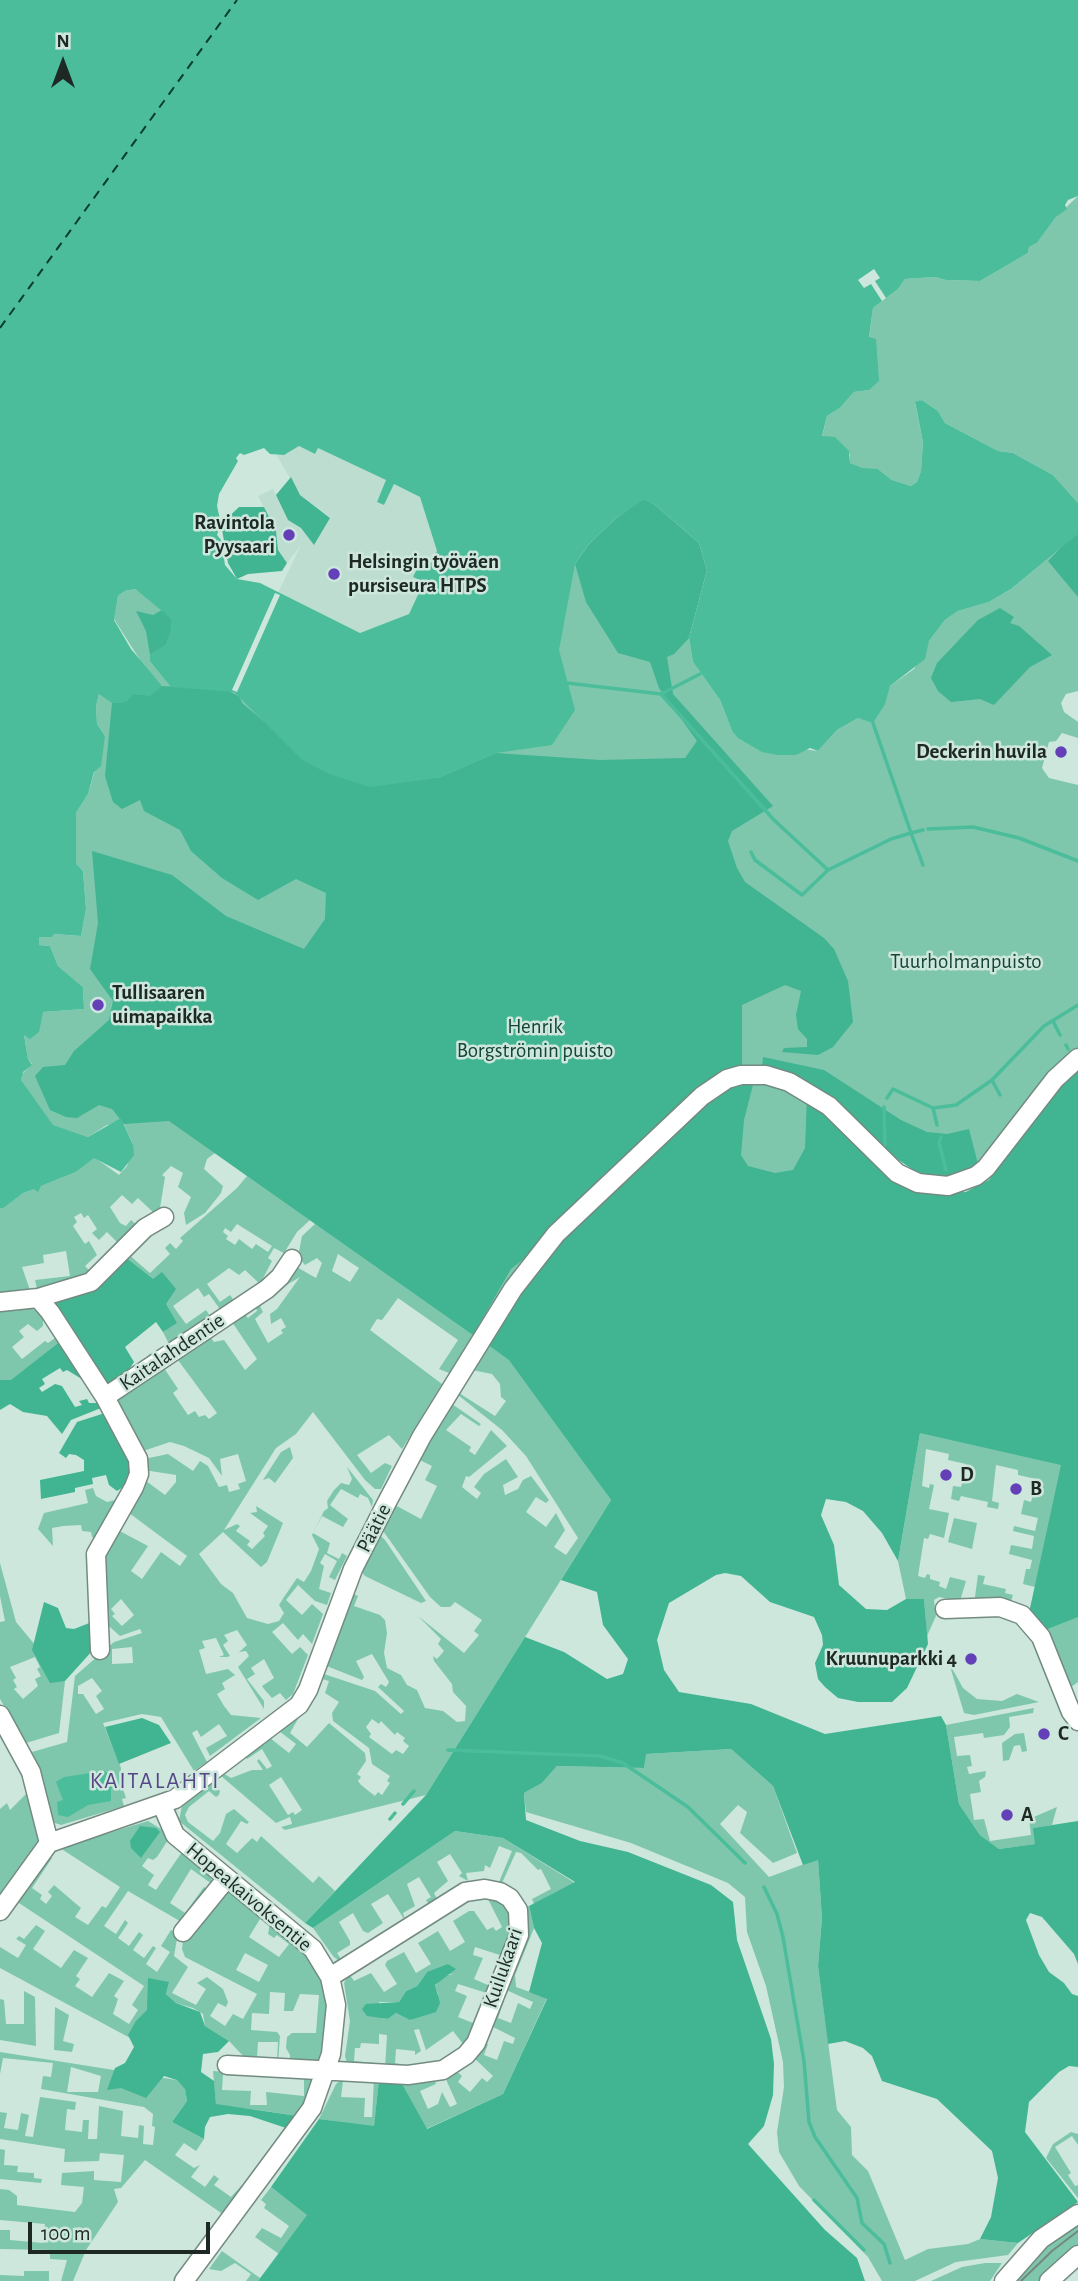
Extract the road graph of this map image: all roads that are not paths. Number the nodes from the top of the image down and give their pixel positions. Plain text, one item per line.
1 (1078, 1058) edge
2 (164, 1217) dead end
3 (292, 1259) dead end
4 (37, 1298) junction
5 (0, 1302) edge
6 (105, 1397) junction
7 (945, 1609) dead end
8 (100, 1650) dead end
9 (0, 1715) edge
10 (1078, 1721) edge
11 (162, 1805) junction
12 (49, 1843) junction
13 (228, 1878) junction
14 (0, 1911) edge
15 (183, 1932) dead end
16 (330, 1977) junction
17 (228, 2065) dead end
18 (326, 2070) junction
19 (1078, 2214) edge
20 (1078, 2255) edge
21 (184, 2281) edge
22 (1004, 2281) edge
23 (1049, 2281) edge

1 - 11 street, Päätie
2 - 4 street
3 - 6 street, Kaitalahdentie
4 - 5 street
4 - 6 street, Kaitalahdentie
6 - 8 street
7 - 10 street
9 - 12 street
11 - 12 street, Päätie
11 - 13 street, Hopeakaivoksentie
12 - 14 street
13 - 15 street
13 - 16 street, Hopeakaivoksentie
16 - 18 street, Hopeakaivoksentie
16 - 18 street, Kuilukaari
17 - 18 street, Kuilukaari
18 - 21 street, Hopeakaivoksentie
19 - 22 street
20 - 23 street

